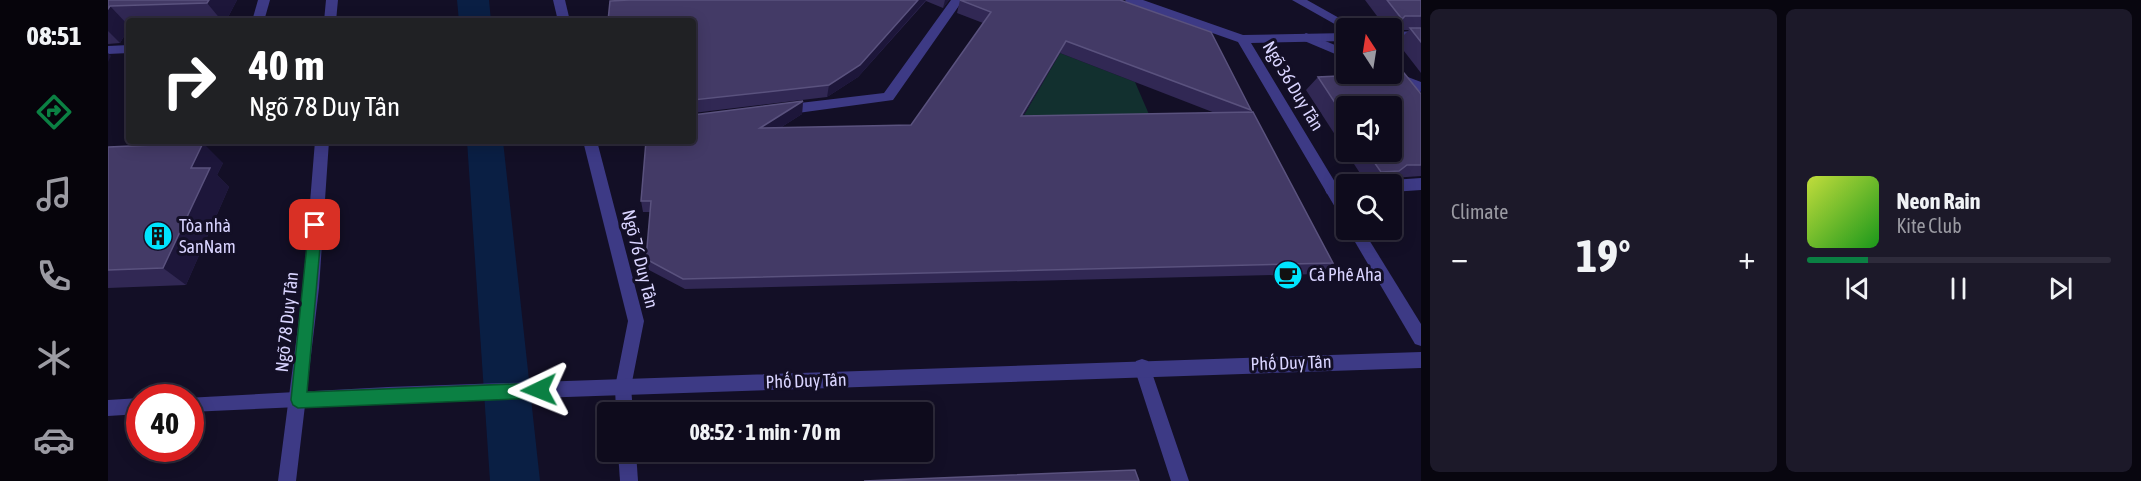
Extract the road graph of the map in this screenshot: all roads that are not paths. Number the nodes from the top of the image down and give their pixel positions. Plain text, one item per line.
1 (264, 0) edge
2 (332, 0) edge
3 (562, 0) edge
4 (957, 0) edge
5 (1131, 0) edge
6 (1298, 0) edge
7 (259, 18) edge
8 (330, 18) edge
9 (564, 18) edge
10 (1336, 20) edge
11 (1421, 35) edge
12 (1402, 36) edge
13 (1306, 37) junction
14 (1336, 37) edge
15 (1242, 39) junction
16 (126, 49) edge
17 (108, 50) edge
18 (1336, 51) edge
19 (1402, 79) edge
20 (1399, 84) edge
21 (1421, 87) edge
22 (1408, 95) edge
23 (773, 111) edge
24 (322, 144) edge
25 (591, 144) edge
26 (1421, 184) edge
27 (1402, 185) edge
28 (1332, 190) junction
29 (1336, 190) edge
30 (1336, 197) edge
31 (1361, 240) edge
32 (1421, 339) edge
33 (1421, 360) edge
34 (1142, 368) junction
35 (623, 387) junction
36 (298, 400) junction
37 (624, 402) edge
38 (204, 403) edge
39 (126, 407) edge
40 (108, 408) edge
41 (628, 462) edge
42 (287, 481) edge
43 (629, 481) edge
44 (1180, 481) edge

1 - 7 street
2 - 8 street
3 - 9 street
4 - 23 street
5 - 15 street
6 - 10 street
11 - 12 street
13 - 14 street
13 - 15 street
13 - 18 street
15 - 28 street, Ngõ 36 Duy Tân
16 - 17 street
19 - 21 street
20 - 22 street
24 - 36 street, Ngõ 78 Duy Tân
25 - 35 street, Ngõ 76 Duy Tân
26 - 27 street
28 - 29 street
28 - 30 street, Ngõ 36 Duy Tân
31 - 32 street
33 - 34 street, Phố Duy Tân
34 - 35 street, Phố Duy Tân
34 - 44 street
35 - 36 street, Phố Duy Tân
35 - 37 street, Ngõ 76 Duy Tân
36 - 38 street, Phố Duy Tân
36 - 42 street, Ngõ 78 Duy Tân
39 - 40 street
41 - 43 street

